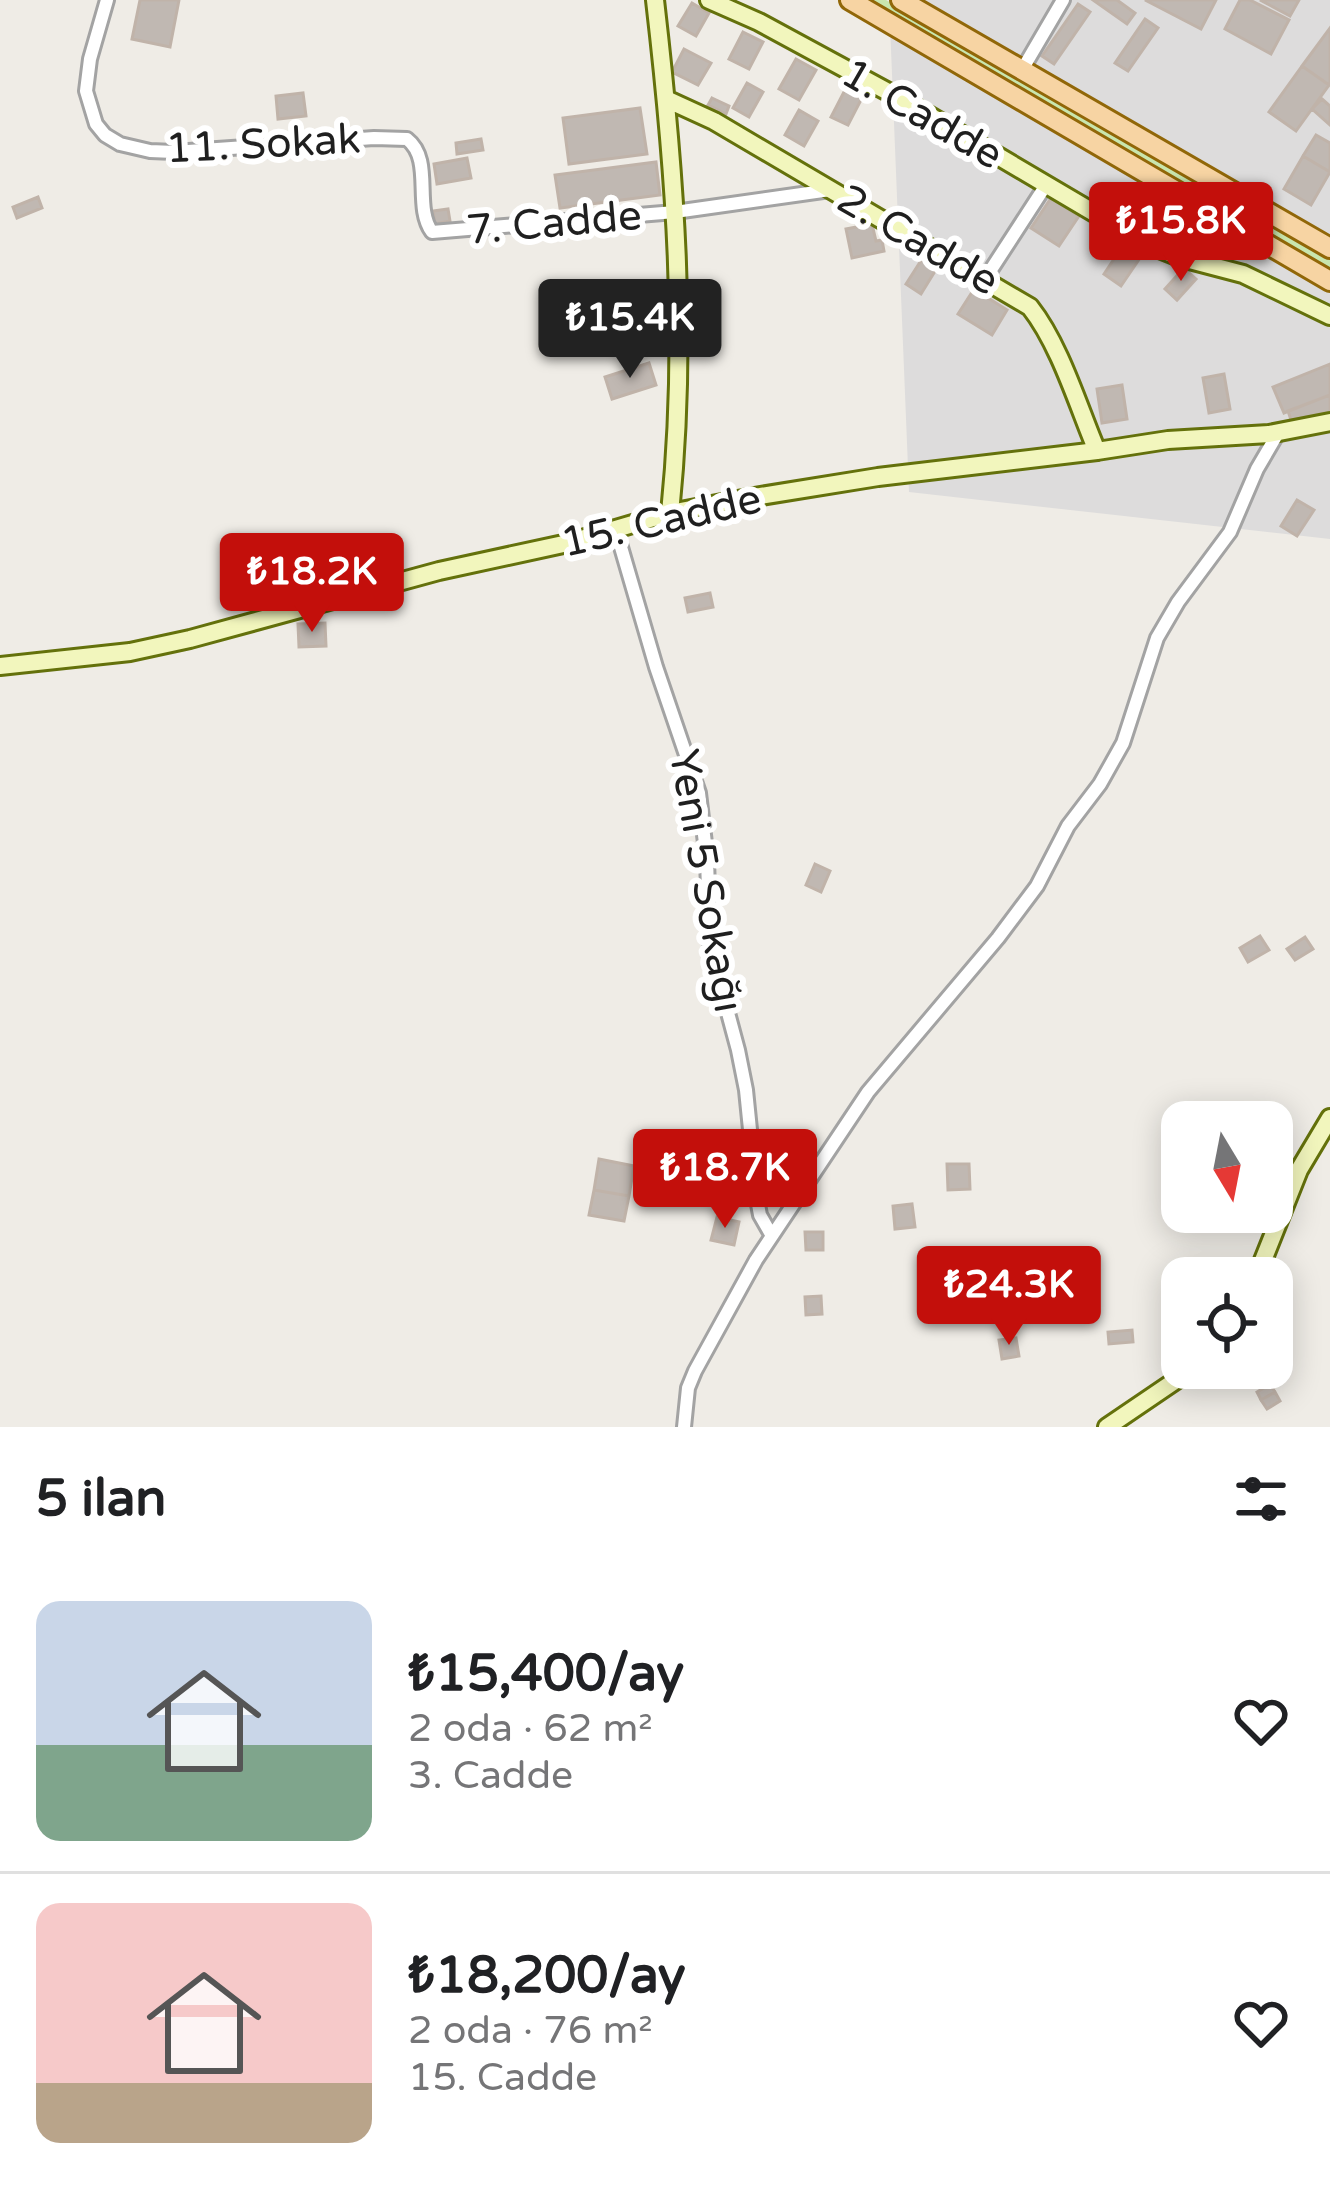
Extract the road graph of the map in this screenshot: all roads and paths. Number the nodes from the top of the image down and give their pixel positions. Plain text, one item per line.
1 (107, 0) edge
2 (655, 0) edge
3 (709, 0) edge
4 (850, 0) edge
5 (901, 0) edge
6 (1063, 0) edge
7 (1022, 70) junction
8 (666, 99) junction
9 (1046, 185) junction
10 (831, 190) junction
11 (675, 212) junction
12 (433, 232) joint
13 (1330, 248) edge
14 (986, 279) junction
15 (1330, 281) edge
16 (1330, 316) edge
17 (1330, 422) edge
18 (1278, 433) junction
19 (1097, 451) junction
20 (670, 513) junction
21 (616, 530) junction
22 (0, 666) edge
23 (1330, 1118) edge
24 (772, 1236) junction
25 (1264, 1257) edge
26 (1163, 1389) edge
27 (684, 1427) edge
28 (1108, 1427) edge

1 - 12 street, 11. Sokak
2 - 8 street
3 - 9 street, 1. Cadde
4 - 15 main road
5 - 7 main road
6 - 7 street
7 - 13 main road
8 - 10 street, 2. Cadde
8 - 11 street
9 - 14 street
9 - 16 street, 1. Cadde
10 - 11 street, 7. Cadde
10 - 14 street, 2. Cadde
11 - 12 street, 7. Cadde
11 - 20 street
14 - 19 street, 2. Cadde
17 - 18 street, 15. Cadde
18 - 19 street, 15. Cadde
18 - 24 street
19 - 20 street, 15. Cadde
20 - 21 street, 15. Cadde
21 - 22 street, 15. Cadde
21 - 24 street, Yeni 5 Sokağı
23 - 25 street
24 - 27 street
26 - 28 street

